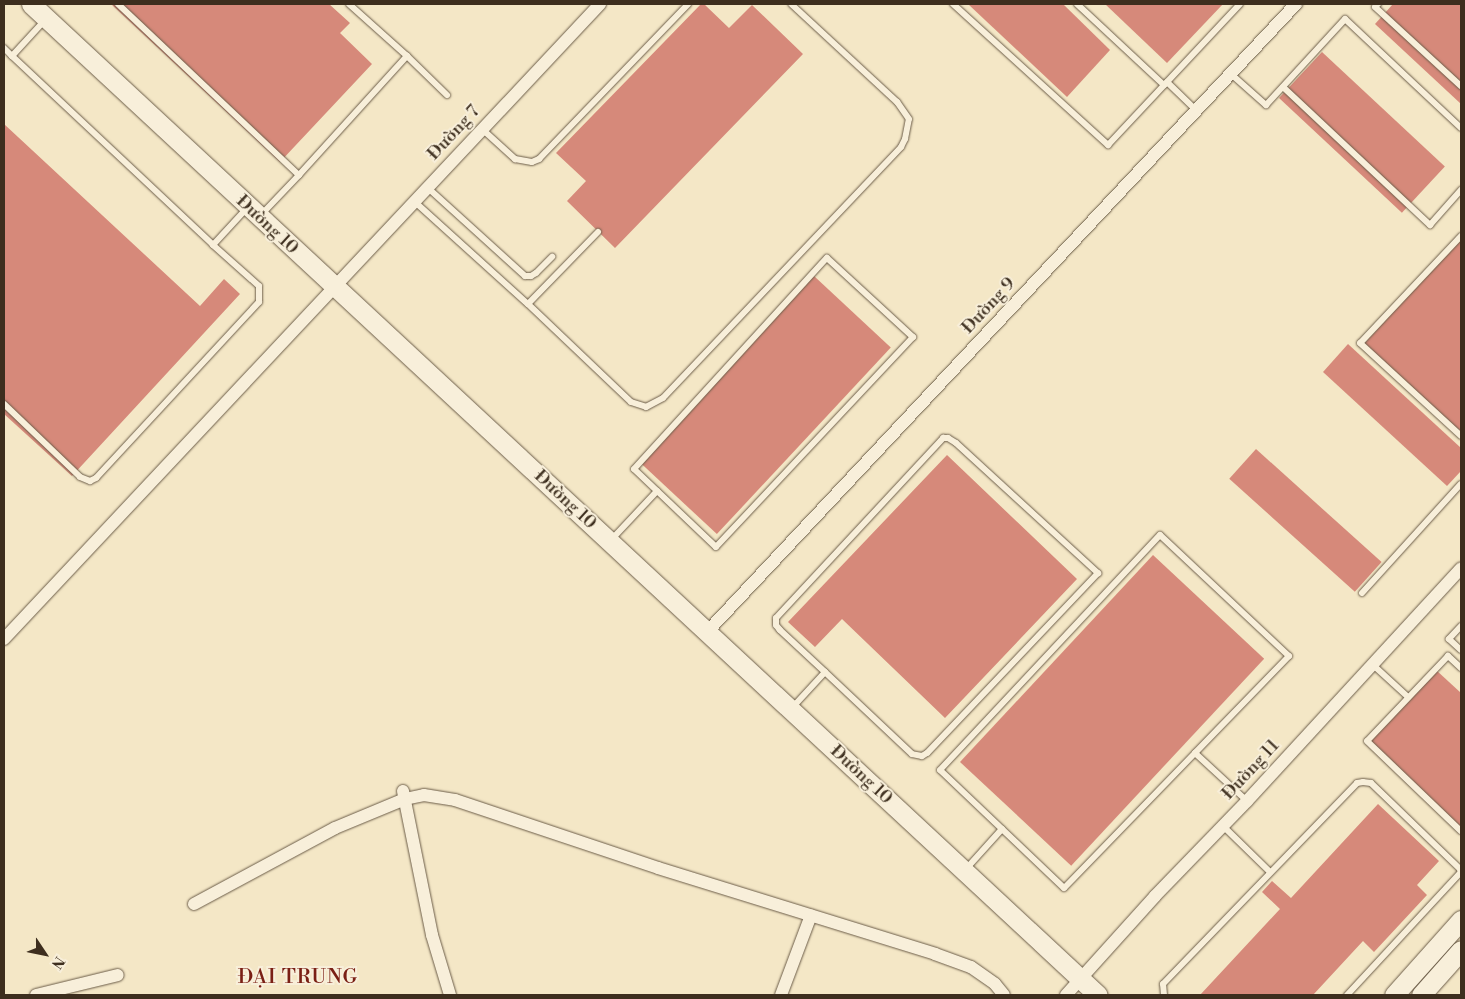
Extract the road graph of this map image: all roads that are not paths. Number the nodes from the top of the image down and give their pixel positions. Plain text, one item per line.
1 (31, 4) edge
2 (118, 4) edge
3 (349, 4) edge
4 (600, 4) edge
5 (688, 4) edge
6 (791, 4) edge
7 (953, 4) edge
8 (1077, 4) edge
9 (1240, 4) edge
10 (1296, 4) edge
11 (1378, 4) edge
12 (46, 18) junction
13 (4, 48) edge
14 (12, 56) junction
15 (406, 56) junction
16 (1230, 74) junction
17 (1165, 84) junction
18 (1461, 86) edge
19 (1283, 87) junction
20 (447, 95) dead end
21 (1196, 110) junction
22 (1461, 128) edge
23 (482, 129) junction
24 (298, 175) junction
25 (428, 188) junction
26 (1461, 190) edge
27 (415, 202) junction
28 (253, 212) junction
29 (598, 232) dead end
30 (1461, 236) edge
31 (214, 245) junction
32 (552, 257) dead end
33 (334, 287) junction
34 (528, 304) junction
35 (4, 404) edge
36 (1461, 436) edge
37 (1461, 484) edge
38 (657, 491) junction
39 (610, 541) junction
40 (1461, 568) edge
41 (1362, 593) dead end
42 (1461, 626) edge
43 (708, 632) junction
44 (4, 639) edge
45 (1461, 650) edge
46 (1372, 664) junction
47 (1461, 668) edge
48 (825, 672) junction
49 (1408, 697) junction
50 (790, 710) junction
51 (1195, 754) junction
52 (404, 795) junction
53 (1246, 801) junction
54 (1223, 826) junction
55 (1002, 829) junction
56 (1461, 831) edge
57 (964, 871) junction
58 (1270, 872) junction
59 (194, 904) dead end
60 (811, 915) junction
61 (1461, 920) edge
62 (1461, 950) edge
63 (118, 975) dead end
64 (1081, 979) junction
65 (36, 995) edge
66 (450, 995) edge
67 (781, 995) edge
68 (1004, 995) edge
69 (1066, 995) edge
70 (1098, 995) edge
71 (1164, 995) edge
72 (1347, 995) edge
73 (1394, 995) edge
74 (1421, 995) edge

1 - 12 street, Đường 10
2 - 24 lane
3 - 15 lane
4 - 23 street, Đường 7
5 - 23 lane
6 - 34 lane
7 - 17 lane
8 - 17 lane
9 - 17 lane
10 - 16 street, Đường 9
11 - 18 lane
12 - 14 lane
12 - 28 street, Đường 10
13 - 14 lane
14 - 31 lane
15 - 20 lane
15 - 24 lane
16 - 19 lane
16 - 21 street, Đường 9
17 - 21 lane
19 - 22 lane
19 - 26 lane
21 - 43 street, Đường 9
23 - 25 street, Đường 7
24 - 28 lane
25 - 27 street, Đường 7
25 - 32 lane
27 - 33 street, Đường 7
27 - 34 lane
28 - 31 lane
28 - 33 street, Đường 10
29 - 34 lane
30 - 36 lane
31 - 35 lane
33 - 39 street, Đường 10
33 - 44 street, Đường 7
37 - 41 lane
38 - 38 lane
38 - 39 lane
39 - 43 street, Đường 10
40 - 46 street, Đường 11
42 - 45 lane
43 - 50 street, Đường 10
46 - 49 lane
46 - 53 street, Đường 11
47 - 49 lane
48 - 48 lane
48 - 50 lane
49 - 56 lane
50 - 57 street, Đường 10
51 - 53 lane
51 - 55 lane
51 - 55 lane
52 - 59 street
52 - 60 street
52 - 66 street
53 - 54 street, Đường 11
54 - 58 lane
54 - 64 street, Đường 11
55 - 57 lane
57 - 64 street, Đường 10
58 - 71 lane
58 - 72 lane
60 - 67 street
60 - 68 street
61 - 73 street
62 - 74 street
63 - 65 street
64 - 69 street, Đường 11
64 - 70 street, Đường 10

